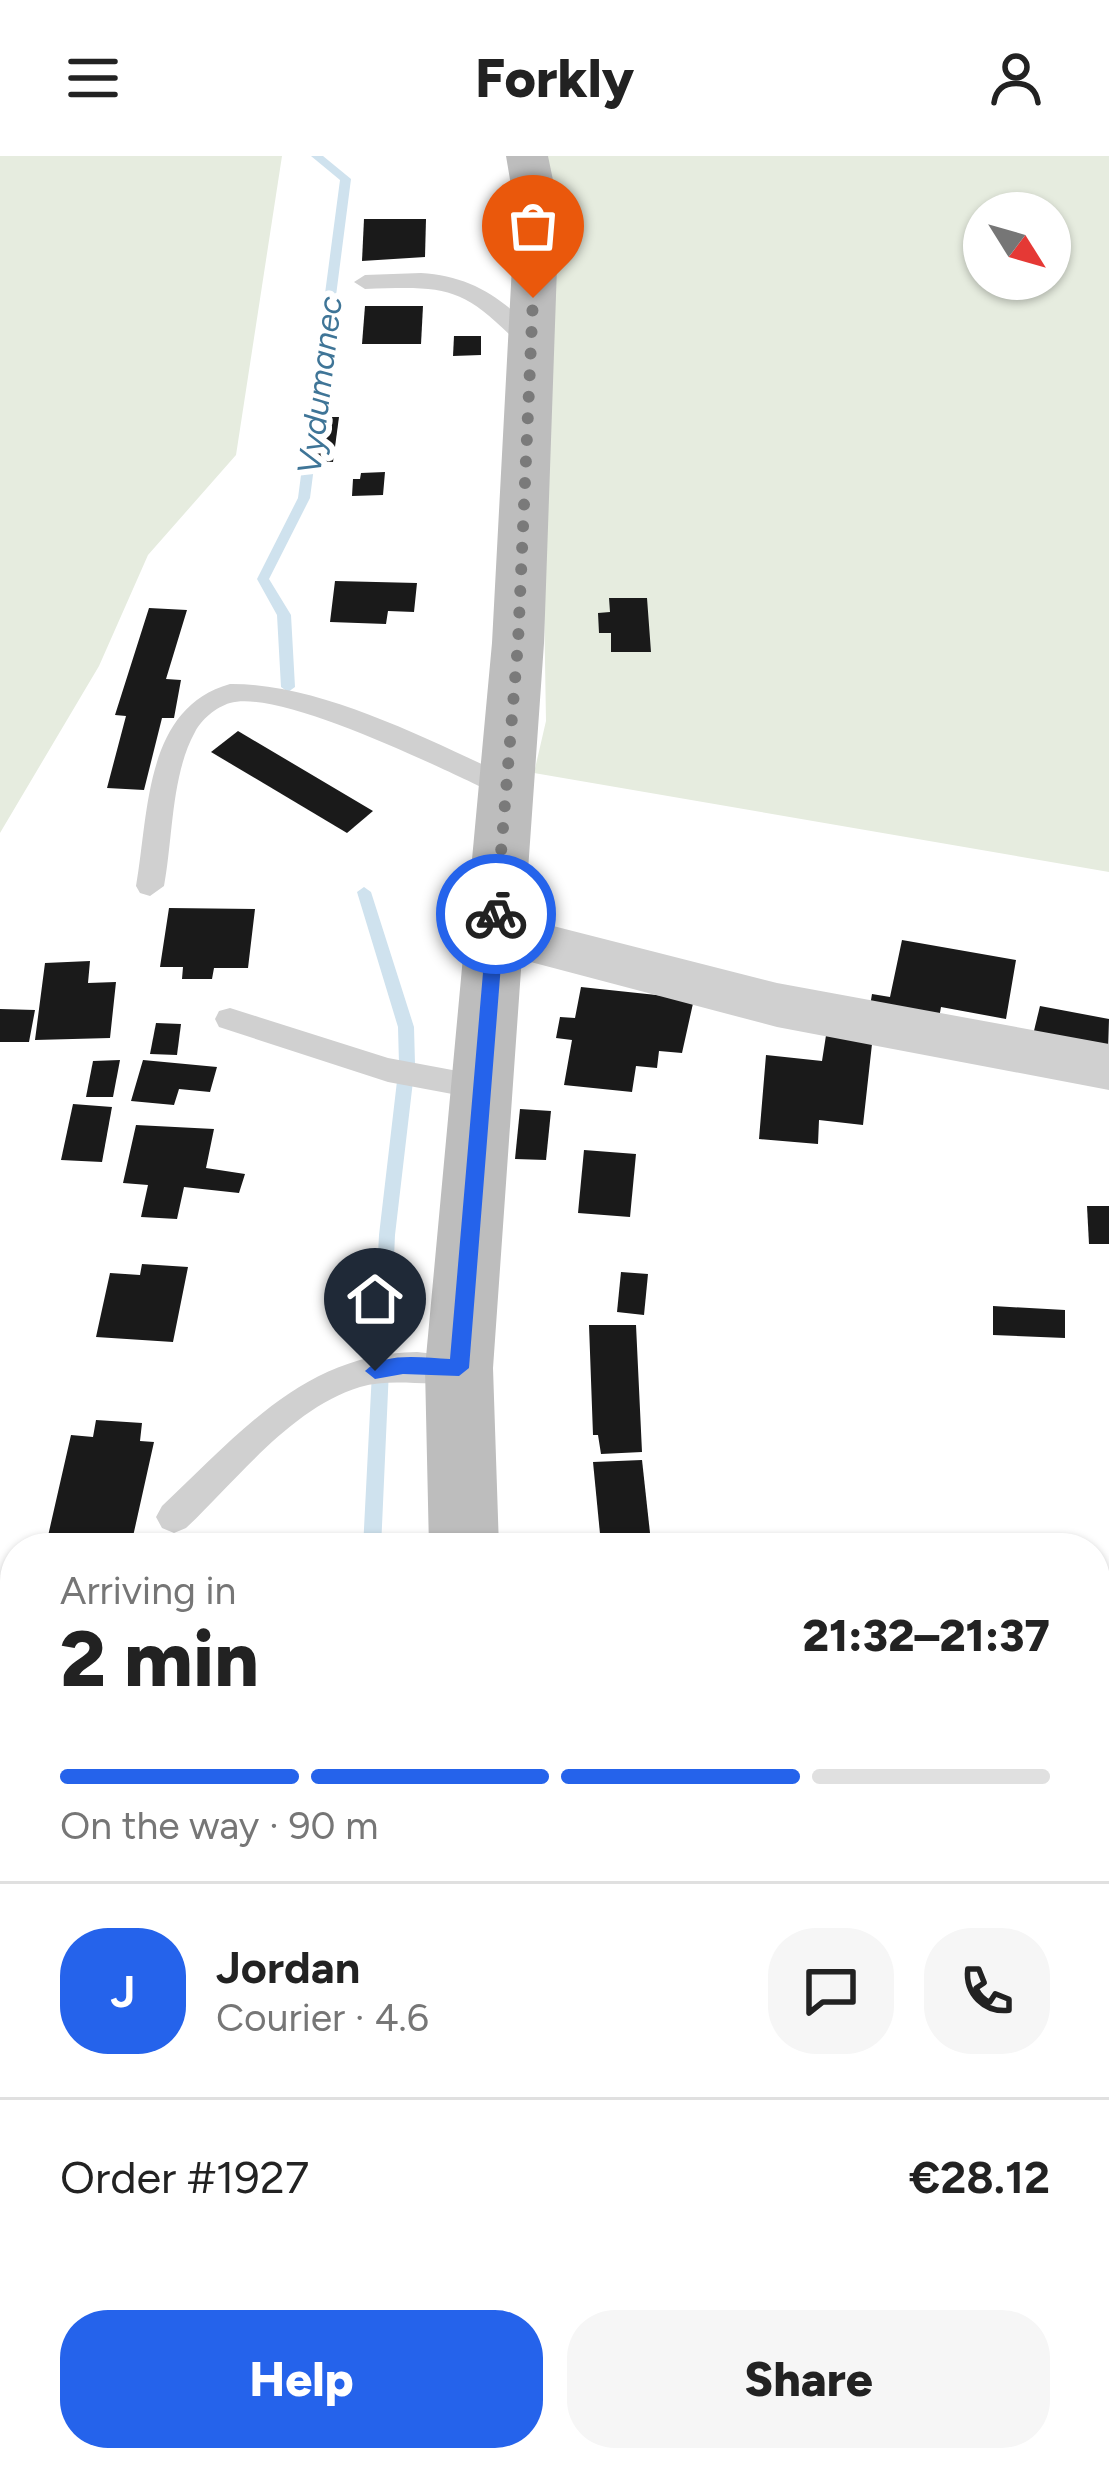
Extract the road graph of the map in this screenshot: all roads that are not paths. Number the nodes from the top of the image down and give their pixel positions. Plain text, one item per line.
1 (527, 156) edge
2 (365, 282) dead end
3 (531, 343) junction
4 (508, 788) junction
5 (150, 886) dead end
6 (494, 932) junction
7 (230, 1019) dead end
8 (1109, 1066) edge
9 (457, 1083) junction
10 (459, 1368) junction
11 (174, 1517) dead end
12 (464, 1533) edge

1 - 3 main road
2 - 3 lane
3 - 4 main road
4 - 5 lane
4 - 6 main road
6 - 8 street
6 - 9 main road
7 - 9 lane
9 - 10 main road
10 - 11 lane
10 - 12 main road

